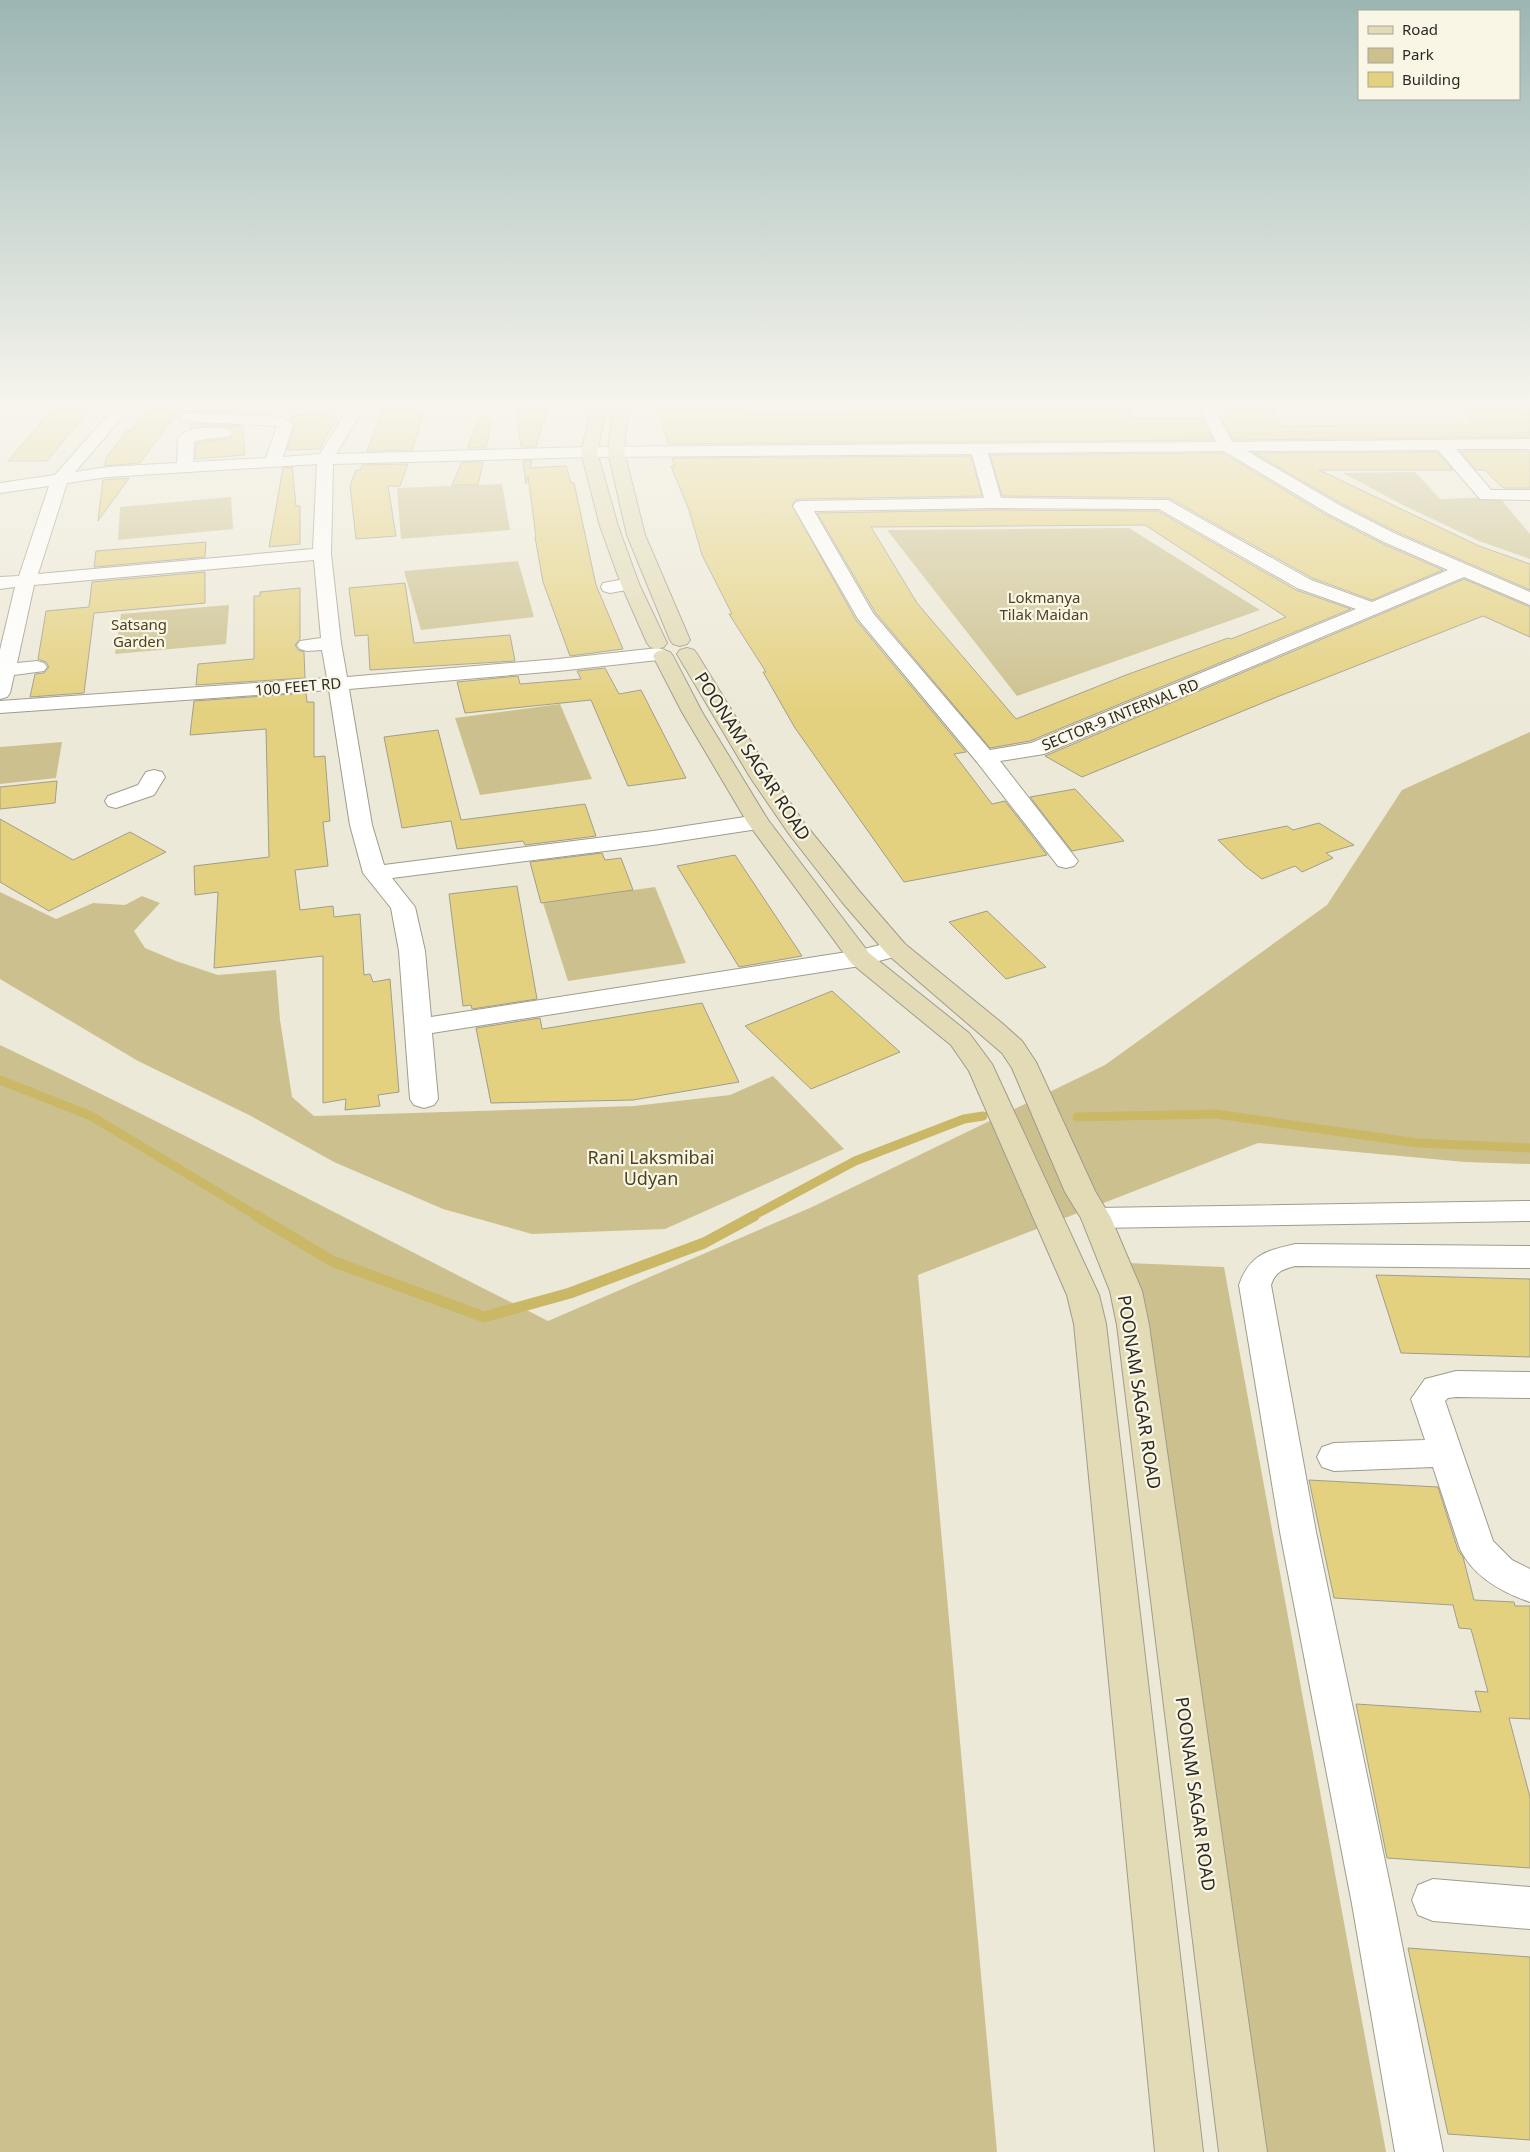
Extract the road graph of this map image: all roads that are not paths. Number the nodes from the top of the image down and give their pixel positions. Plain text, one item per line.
1 (52, 507) edge
2 (323, 507) edge
3 (604, 507) edge
4 (629, 507) edge
5 (803, 507) edge
6 (1168, 507) edge
7 (1332, 507) edge
8 (342, 544) dead end
9 (322, 550) junction
10 (1462, 571) junction
11 (0, 583) edge
12 (630, 584) junction
13 (610, 587) dead end
14 (28, 592) junction
15 (1530, 599) edge
16 (1373, 609) junction
17 (331, 643) junction
18 (306, 645) dead end
19 (669, 649) junction
20 (37, 664) dead end
21 (7, 667) junction
22 (339, 682) junction
23 (0, 694) edge
24 (0, 707) edge
25 (985, 757) junction
26 (154, 777) dead end
27 (116, 800) dead end
28 (758, 822) junction
29 (1066, 861) dead end
30 (375, 873) junction
31 (896, 950) junction
32 (860, 958) junction
33 (419, 1027) junction
34 (424, 1099) dead end
35 (1088, 1205) junction
36 (1530, 1211) edge
37 (1530, 1257) edge
38 (1530, 1385) edge
39 (1446, 1453) junction
40 (1334, 1457) dead end
41 (1530, 1587) edge
42 (1433, 1900) dead end
43 (1530, 1908) edge
44 (1179, 2152) edge
45 (1243, 2152) edge
46 (1420, 2152) edge

1 - 14 street
2 - 9 street
3 - 12 main road, POONAM SAGAR ROAD
4 - 19 main road, POONAM SAGAR ROAD
5 - 25 street
6 - 16 street
7 - 10 street
8 - 9 street
9 - 14 street
9 - 17 street
10 - 15 street
10 - 16 street, SECTOR-9 INTERNAL RD
11 - 14 street
12 - 13 street
12 - 19 main road, POONAM SAGAR ROAD
14 - 21 street
16 - 25 street, SECTOR-9 INTERNAL RD
17 - 18 street
17 - 22 street
19 - 22 street, 100 FEET RD
19 - 28 main road, POONAM SAGAR ROAD
19 - 31 main road, POONAM SAGAR ROAD
20 - 21 street
21 - 23 street
22 - 24 street, 100 FEET RD
22 - 30 street
25 - 29 street
26 - 27 street
28 - 30 street
28 - 32 main road, POONAM SAGAR ROAD
30 - 33 street
31 - 32 street
31 - 35 main road, POONAM SAGAR ROAD
32 - 33 street
32 - 44 main road, POONAM SAGAR ROAD
33 - 34 street
35 - 36 street
35 - 45 main road, POONAM SAGAR ROAD
37 - 46 street
38 - 39 street
39 - 40 street
39 - 41 street
42 - 43 street

